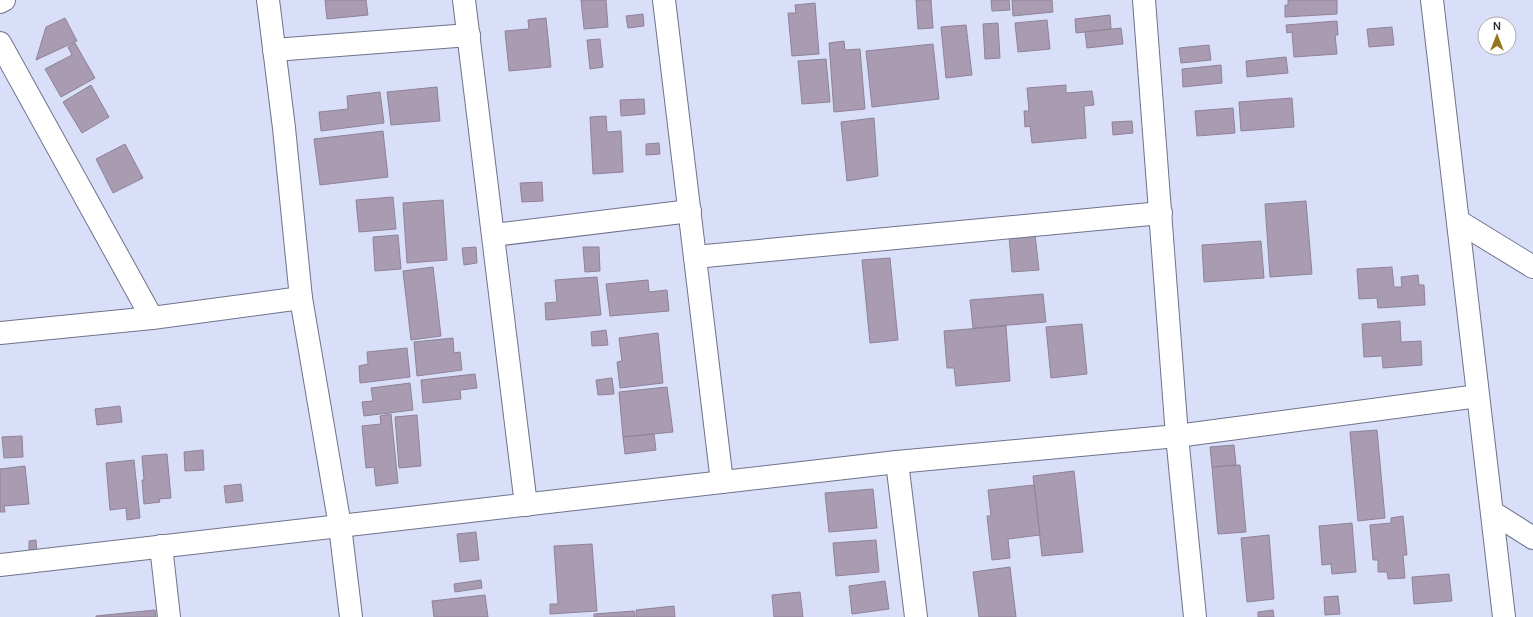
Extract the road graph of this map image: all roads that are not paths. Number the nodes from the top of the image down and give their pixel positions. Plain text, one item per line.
1 (4, 0) edge
2 (268, 0) edge
3 (464, 0) edge
4 (664, 0) edge
5 (1144, 0) edge
6 (1432, 0) edge
7 (0, 2) edge
8 (469, 35) junction
9 (0, 43) edge
10 (274, 50) junction
11 (690, 210) junction
12 (1161, 212) junction
13 (1458, 221) junction
14 (494, 235) junction
15 (695, 256) junction
16 (1533, 267) edge
17 (301, 298) junction
18 (152, 318) junction
19 (0, 333) edge
20 (1478, 396) junction
21 (1177, 436) junction
22 (897, 462) junction
23 (722, 482) junction
24 (526, 505) junction
25 (1492, 512) junction
26 (340, 526) junction
27 (1533, 538) edge
28 (161, 546) junction
29 (0, 565) edge
30 (170, 617) edge
31 (351, 617) edge
32 (916, 617) edge
33 (1195, 617) edge
34 (1504, 617) edge

1 - 7 street
2 - 10 street
3 - 8 street
4 - 11 street
5 - 12 street
6 - 13 street
8 - 10 street
8 - 14 street
9 - 18 street
10 - 17 street
11 - 14 street
11 - 15 street
12 - 15 street
12 - 21 street
13 - 16 street
13 - 20 street
14 - 24 street
15 - 23 street
17 - 18 street
17 - 26 street
18 - 19 street
20 - 21 street
20 - 25 street
21 - 22 street
21 - 33 street
22 - 23 street
22 - 32 street
23 - 24 street
24 - 26 street
25 - 27 street
25 - 34 street
26 - 28 street
26 - 31 street
28 - 29 street
28 - 30 street

